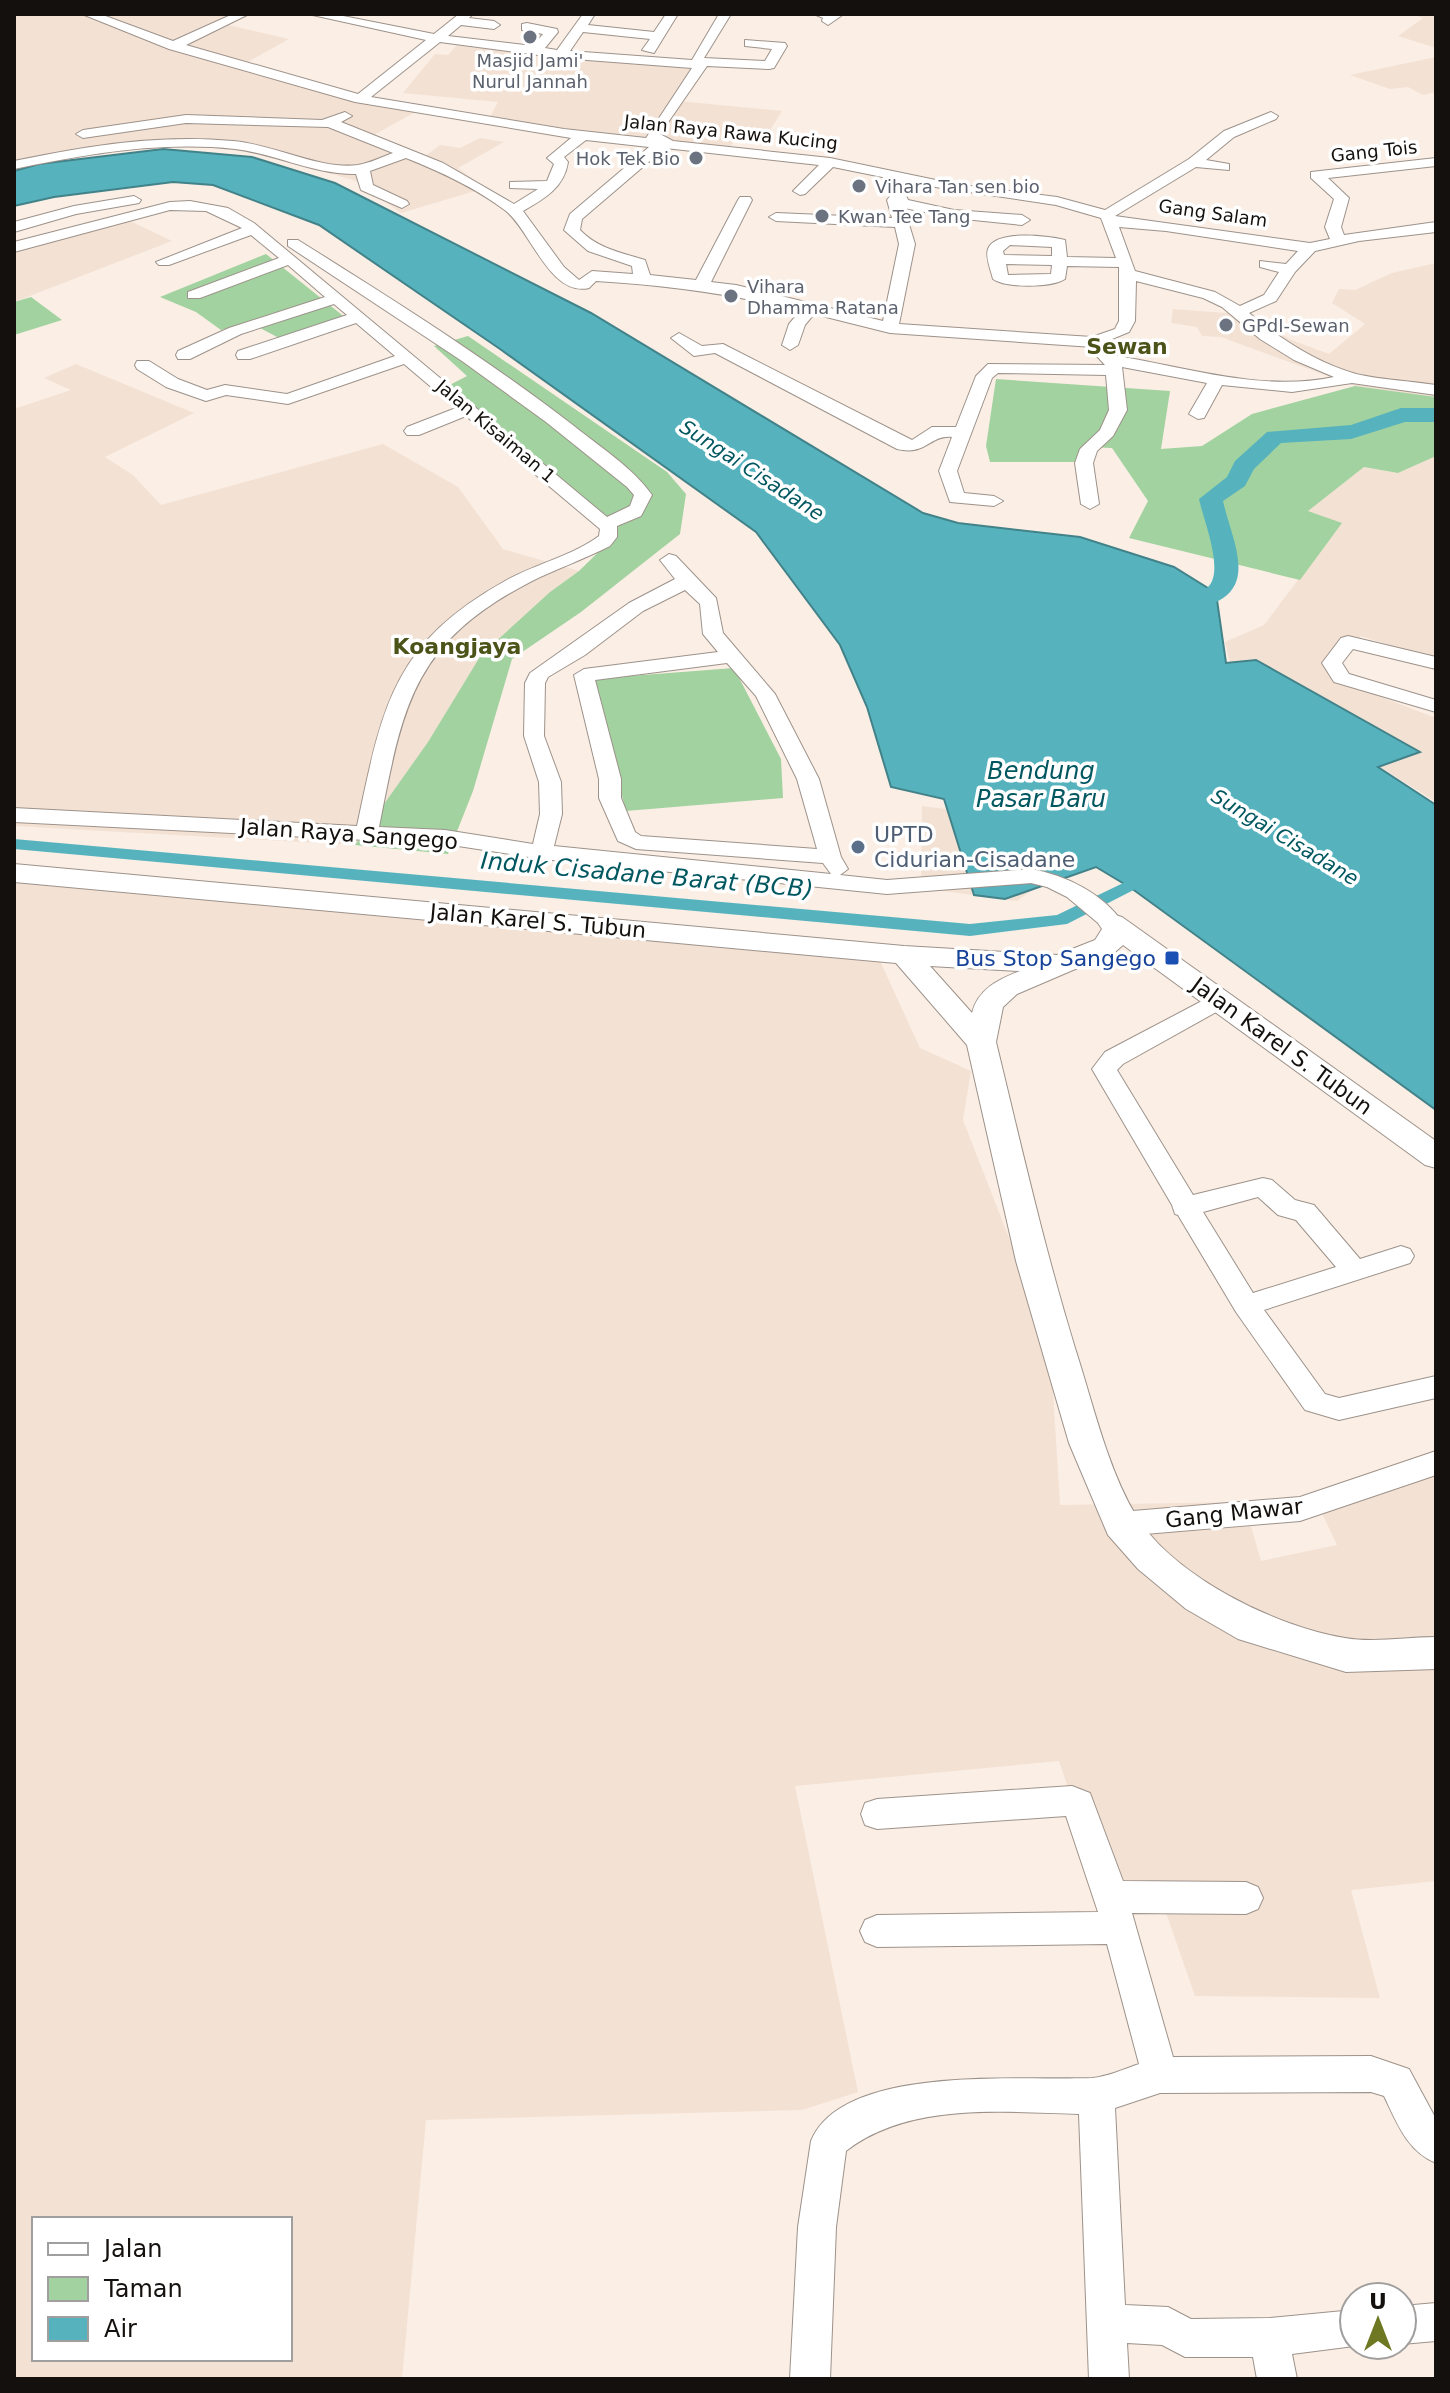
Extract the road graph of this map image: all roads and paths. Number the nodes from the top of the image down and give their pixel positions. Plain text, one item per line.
1 (88, 14) edge
2 (243, 14) edge
3 (314, 14) edge
4 (725, 14) edge
5 (588, 15) edge
6 (462, 18) edge
7 (494, 25) dead end
8 (665, 25) edge
9 (527, 27) dead end
10 (579, 28) junction
11 (436, 38) junction
12 (750, 43) dead end
13 (604, 45) dead end
14 (174, 46) junction
15 (536, 51) junction
16 (561, 54) junction
17 (646, 55) junction
18 (700, 63) junction
19 (367, 100) junction
20 (1271, 116) dead end
21 (330, 123) junction
22 (583, 135) junction
23 (71, 136) dead end
24 (661, 144) junction
25 (407, 153) junction
26 (830, 162) junction
27 (1194, 162) junction
28 (1436, 162) edge
29 (14, 165) edge
30 (1224, 167) dead end
31 (362, 169) junction
32 (913, 178) junction
33 (515, 185) dead end
34 (552, 185) junction
35 (800, 191) dead end
36 (898, 195) junction
37 (745, 200) dead end
38 (206, 204) junction
39 (402, 204) dead end
40 (514, 210) junction
41 (776, 217) dead end
42 (1109, 218) junction
43 (1022, 220) dead end
44 (899, 223) junction
45 (246, 225) junction
46 (14, 227) edge
47 (1436, 227) edge
48 (1338, 240) junction
49 (14, 247) edge
50 (1310, 248) junction
51 (290, 259) junction
52 (1060, 260) junction
53 (164, 262) dead end
54 (1265, 264) dead end
55 (1127, 269) junction
56 (1289, 269) junction
57 (645, 279) junction
58 (702, 285) junction
59 (194, 295) dead end
60 (338, 298) junction
61 (811, 308) junction
62 (1239, 312) junction
63 (359, 316) junction
64 (890, 328) junction
65 (993, 336) junction
66 (679, 338) dead end
67 (1093, 342) junction
68 (790, 345) dead end
69 (184, 355) dead end
70 (244, 355) dead end
71 (408, 357) junction
72 (143, 365) dead end
73 (1115, 365) junction
74 (994, 368) junction
75 (1218, 378) junction
76 (1352, 378) junction
77 (1436, 390) edge
78 (468, 409) junction
79 (1198, 414) dead end
80 (413, 431) dead end
81 (961, 433) junction
82 (994, 501) dead end
83 (1090, 504) dead end
84 (605, 523) junction
85 (669, 560) dead end
86 (687, 581) junction
87 (578, 651) junction
88 (732, 656) junction
89 (1436, 663) edge
90 (584, 675) junction
91 (1436, 706) edge
92 (14, 815) edge
93 (367, 832) junction
94 (542, 852) junction
95 (830, 857) junction
96 (14, 873) edge
97 (845, 882) junction
98 (1119, 928) junction
99 (904, 955) junction
100 (1158, 956) junction
101 (1074, 959) junction
102 (1219, 1000) junction
103 (981, 1042) junction
104 (1436, 1157) edge
105 (1184, 1207) junction
106 (1401, 1256) dead end
107 (1354, 1270) junction
108 (1246, 1305) junction
109 (1436, 1387) edge
110 (1436, 1463) edge
111 (1121, 1524) junction
112 (1436, 1653) edge
113 (877, 1814) dead end
114 (1246, 1898) dead end
115 (1115, 1913) junction
116 (877, 1931) dead end
117 (1160, 2075) junction
118 (1096, 2096) junction
119 (1436, 2145) edge
120 (1108, 2323) junction
121 (1338, 2331) edge
122 (1269, 2337) junction
123 (810, 2379) edge
124 (1109, 2379) edge
125 (1277, 2379) edge

1 - 14 street, Jalan Raya Rawa Kucing
2 - 14 street
3 - 11 street
4 - 18 street
5 - 8 street
5 - 10 street
6 - 7 street
6 - 11 street
8 - 10 street
8 - 17 street
9 - 15 street
10 - 16 street
11 - 15 street
11 - 19 street
12 - 18 street
13 - 17 street
14 - 19 street, Jalan Raya Rawa Kucing
15 - 16 street
16 - 17 street
17 - 18 street
18 - 24 street
19 - 21 street
19 - 22 street, Jalan Raya Rawa Kucing
20 - 27 street
21 - 23 street
21 - 25 street
22 - 24 street, Jalan Raya Rawa Kucing
22 - 34 street
24 - 26 street, Jalan Raya Rawa Kucing
24 - 57 street
25 - 31 street
25 - 40 street
26 - 32 street, Jalan Raya Rawa Kucing
26 - 35 street
27 - 30 street
27 - 42 street
28 - 48 street, Gang Tois
29 - 31 street
31 - 39 street
32 - 36 street
32 - 42 street, Jalan Raya Rawa Kucing
33 - 34 street
34 - 40 street
36 - 43 street
36 - 44 street
37 - 58 street
38 - 45 street, Jalan Kisaiman 1
38 - 46 street
38 - 49 street
40 - 57 street
41 - 44 street
42 - 50 street, Gang Salam
42 - 55 street
44 - 64 street
45 - 51 street, Jalan Kisaiman 1
45 - 53 street
45 - 84 street
47 - 48 street
48 - 50 street
50 - 56 street
51 - 59 street
51 - 60 street, Jalan Kisaiman 1
52 - 52 street
52 - 55 street
54 - 56 street
55 - 62 street
55 - 67 street
56 - 62 street
57 - 58 street
58 - 61 street
60 - 63 street, Jalan Kisaiman 1
60 - 69 street
61 - 64 street
61 - 68 street
62 - 76 street
63 - 70 street
63 - 71 street, Jalan Kisaiman 1
64 - 65 street
65 - 67 street
65 - 74 street
66 - 81 street
67 - 73 street
71 - 72 street
71 - 78 street, Jalan Kisaiman 1
73 - 74 street
73 - 75 street
73 - 83 street
74 - 81 street
75 - 76 street
75 - 79 street
76 - 77 street
78 - 80 street
78 - 84 street, Jalan Kisaiman 1
81 - 82 street
84 - 93 street
85 - 86 street
86 - 87 street
86 - 88 street
87 - 90 street
87 - 94 street
88 - 90 street
88 - 95 street
89 - 91 street
90 - 95 street
92 - 93 street, Jalan Raya Sangego
93 - 94 street, Jalan Raya Sangego
94 - 97 street, Jalan Raya Sangego
95 - 97 street
96 - 99 main road, Jalan Karel S. Tubun
97 - 98 street, Jalan Raya Sangego
98 - 100 main road, Jalan Karel S. Tubun
98 - 101 main road
99 - 101 main road, Jalan Karel S. Tubun
99 - 103 main road
100 - 101 main road, Jalan Karel S. Tubun
100 - 102 main road, Jalan Karel S. Tubun
101 - 103 main road
102 - 104 main road, Jalan Karel S. Tubun
102 - 105 street
103 - 111 main road
105 - 107 street
105 - 108 street
106 - 107 street
107 - 108 street
108 - 109 street
110 - 111 street, Gang Mawar
111 - 112 main road
113 - 115 street
114 - 115 street
115 - 116 street
115 - 117 street
117 - 118 street
117 - 119 street
118 - 120 street
118 - 123 street
120 - 122 street
120 - 124 street
121 - 122 street
122 - 125 street

